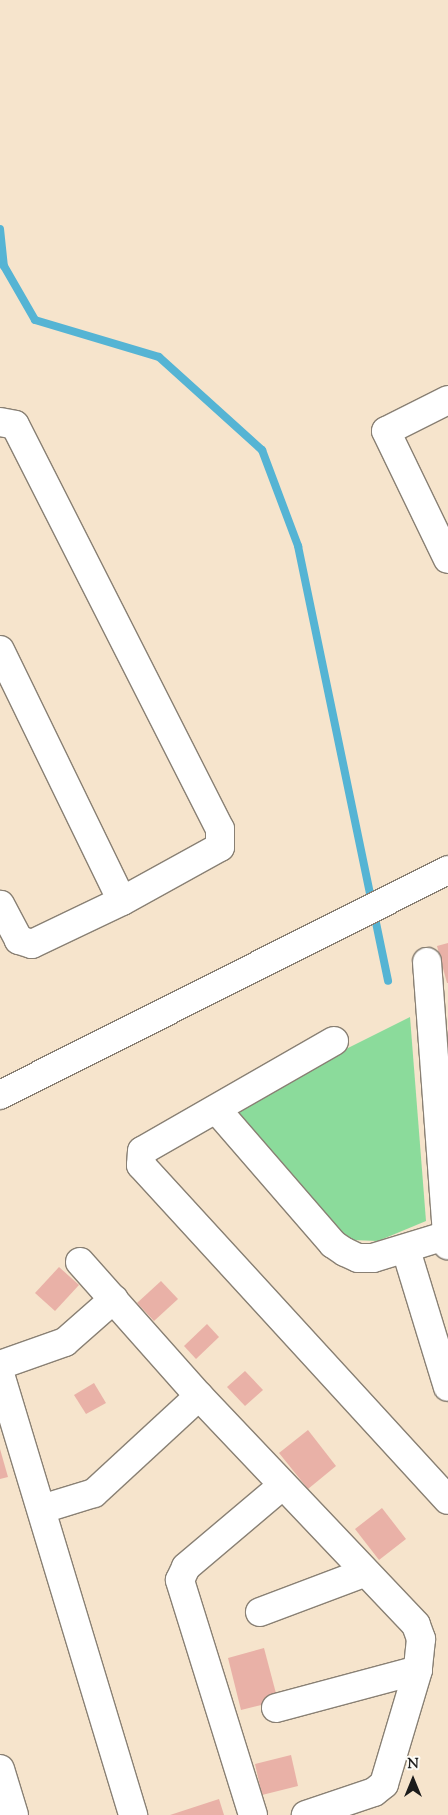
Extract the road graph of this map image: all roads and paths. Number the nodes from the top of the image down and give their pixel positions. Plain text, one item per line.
1 (448, 400) edge
2 (0, 422) edge
3 (448, 559) edge
4 (0, 650) edge
5 (448, 870) edge
6 (122, 901) junction
7 (0, 905) edge
8 (427, 962) dead end
9 (441, 1034) edge
10 (334, 1041) dead end
11 (0, 1095) edge
12 (217, 1110) junction
13 (444, 1132) edge
14 (447, 1238) edge
15 (406, 1250) junction
16 (80, 1262) dead end
17 (114, 1299) junction
18 (0, 1365) edge
19 (0, 1374) edge
20 (448, 1387) edge
21 (199, 1396) junction
22 (282, 1486) junction
23 (448, 1500) edge
24 (42, 1509) junction
25 (364, 1573) junction
26 (260, 1612) dead end
27 (418, 1670) junction
28 (276, 1708) dead end
29 (0, 1769) edge
30 (14, 1815) edge
31 (133, 1815) edge
32 (253, 1815) edge
33 (306, 1815) edge

1 - 3 street
2 - 6 street
4 - 6 street
5 - 11 street
6 - 7 street
8 - 9 street
9 - 13 street
10 - 12 street
12 - 15 street
12 - 23 street
13 - 14 street
14 - 15 street
15 - 20 street
16 - 17 street
17 - 18 street
17 - 21 street
19 - 24 street
21 - 22 street
21 - 24 street
22 - 25 street
22 - 32 street
24 - 31 street
25 - 26 street
25 - 27 street
27 - 28 street
27 - 33 street
29 - 30 street

